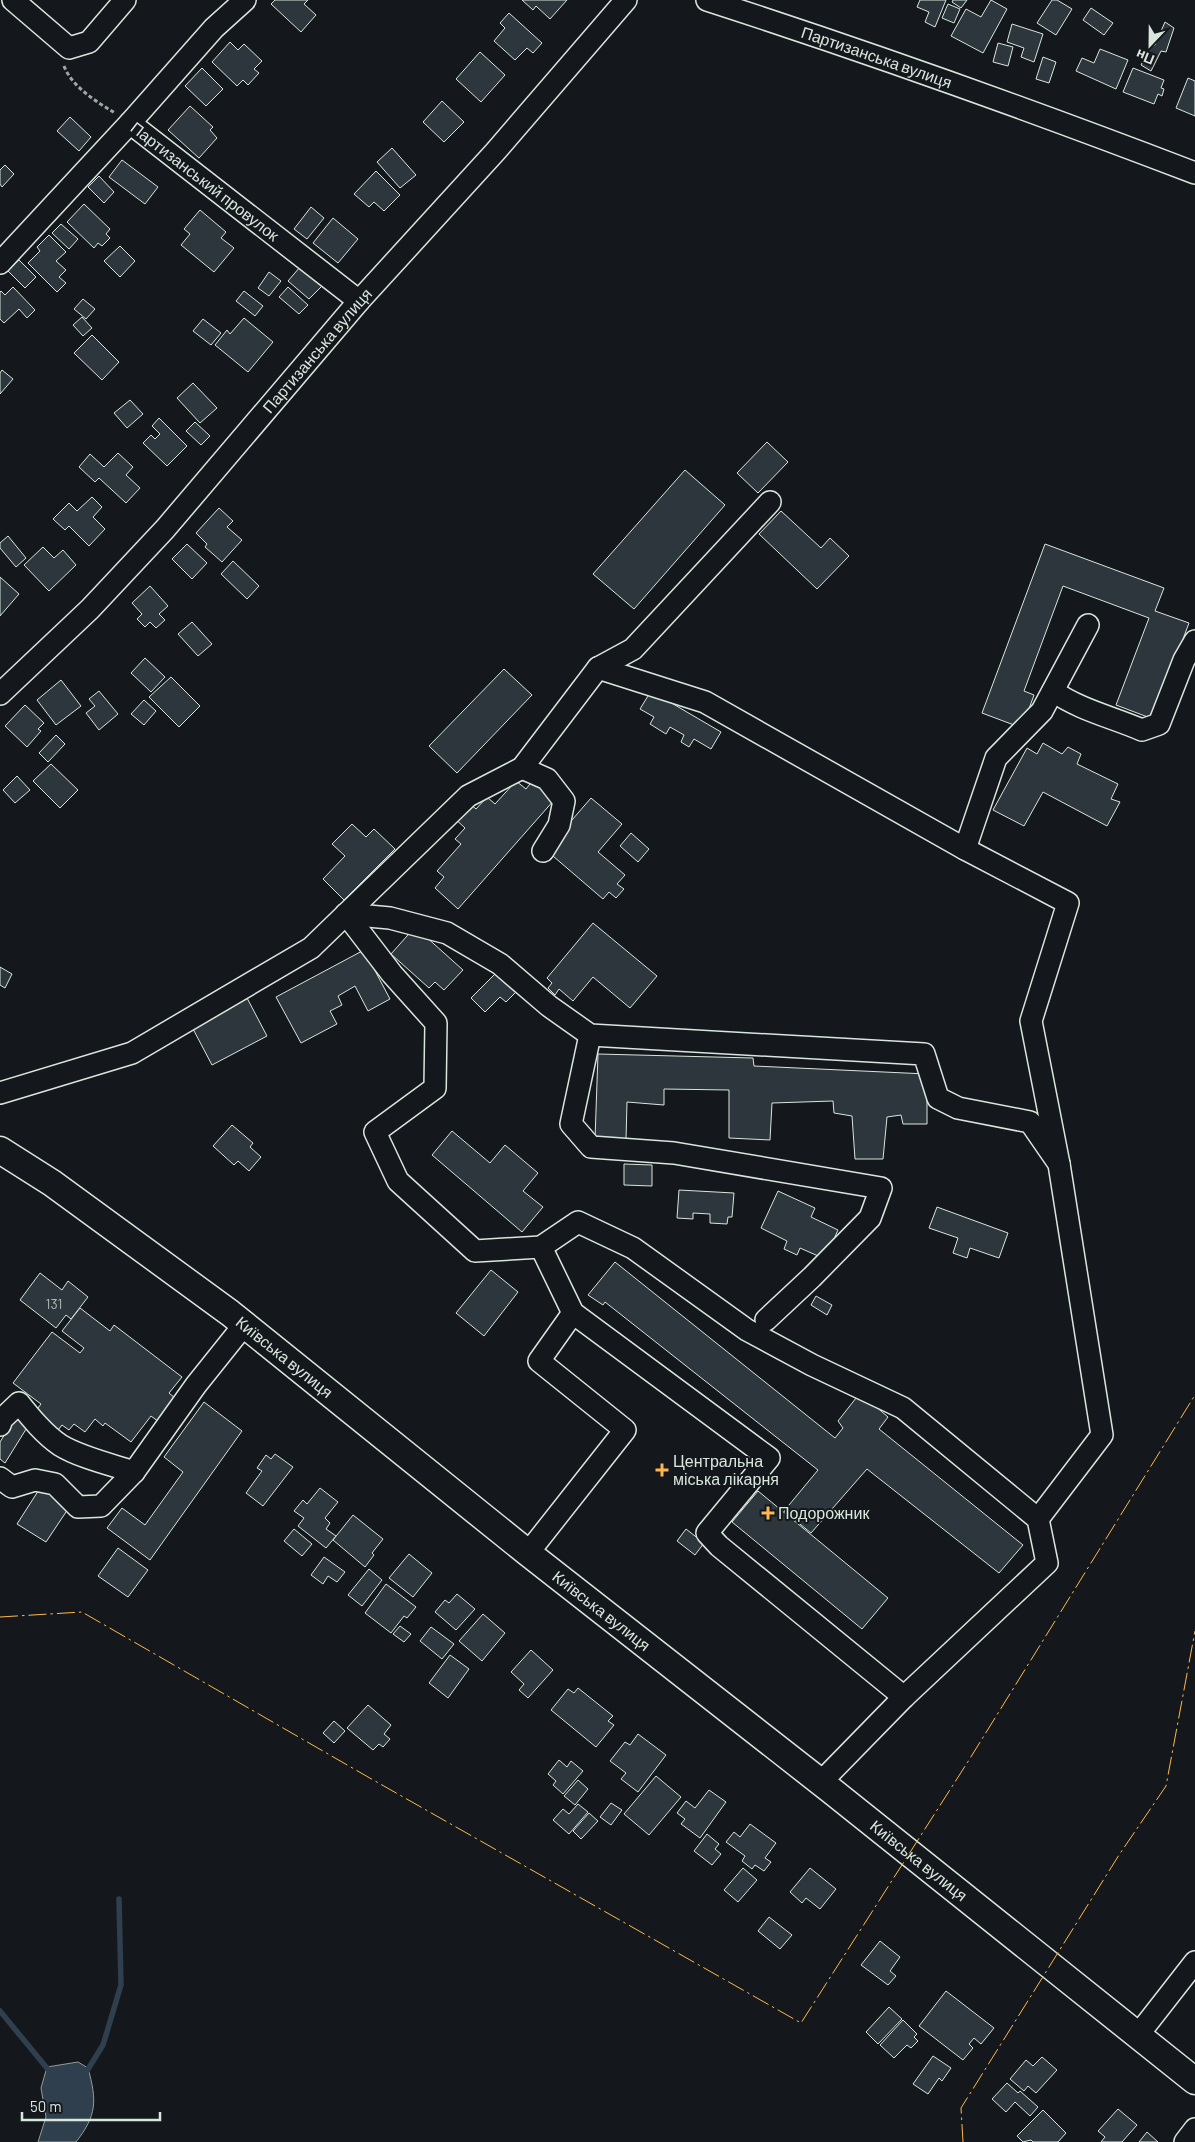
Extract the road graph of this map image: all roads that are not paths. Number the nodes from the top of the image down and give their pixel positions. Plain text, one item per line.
1 (125, 0) edge
2 (244, 0) edge
3 (626, 0) edge
4 (707, 0) edge
5 (22, 3) edge
6 (130, 123) junction
7 (1195, 173) edge
8 (0, 263) edge
9 (359, 301) junction
10 (770, 502) dead end
11 (1088, 625) dead end
12 (1195, 641) edge
13 (598, 668) junction
14 (1053, 691) junction
15 (0, 694) edge
16 (522, 768) junction
17 (965, 849) junction
18 (543, 851) dead end
19 (346, 914) junction
20 (590, 1035) junction
21 (0, 1093) edge
22 (0, 1150) edge
23 (1059, 1164) junction
24 (541, 1247) junction
25 (573, 1313) junction
26 (766, 1320) dead end
27 (244, 1325) junction
28 (0, 1425) edge
29 (134, 1472) junction
30 (0, 1478) edge
31 (1038, 1519) junction
32 (528, 1553) junction
33 (904, 1697) junction
34 (821, 1782) junction
35 (1194, 1964) edge
36 (1138, 2035) junction
37 (1195, 2081) edge
38 (1195, 2129) edge
39 (1185, 2142) edge

1 - 5 street
2 - 6 street
3 - 9 street, Партизанська вулиця
4 - 7 street, Партизанська вулиця
6 - 8 street, Партизанський провулок
6 - 9 street, Партизанський провулок
9 - 15 street, Партизанська вулиця
10 - 13 street
11 - 14 street
12 - 14 street
13 - 16 street
13 - 17 street
14 - 17 street
16 - 18 street
16 - 19 street
17 - 23 street
19 - 20 street
19 - 21 street
19 - 24 street
20 - 23 street
20 - 26 street
22 - 27 main road, Київська вулиця
23 - 31 street
24 - 25 street
24 - 31 street
25 - 32 street
25 - 33 street
27 - 29 street
27 - 32 main road, Київська вулиця
28 - 29 street
29 - 30 street
31 - 33 street
32 - 34 main road, Київська вулиця
33 - 34 street
34 - 36 main road, Київська вулиця
35 - 36 street
36 - 37 main road, Київська вулиця
38 - 39 street

